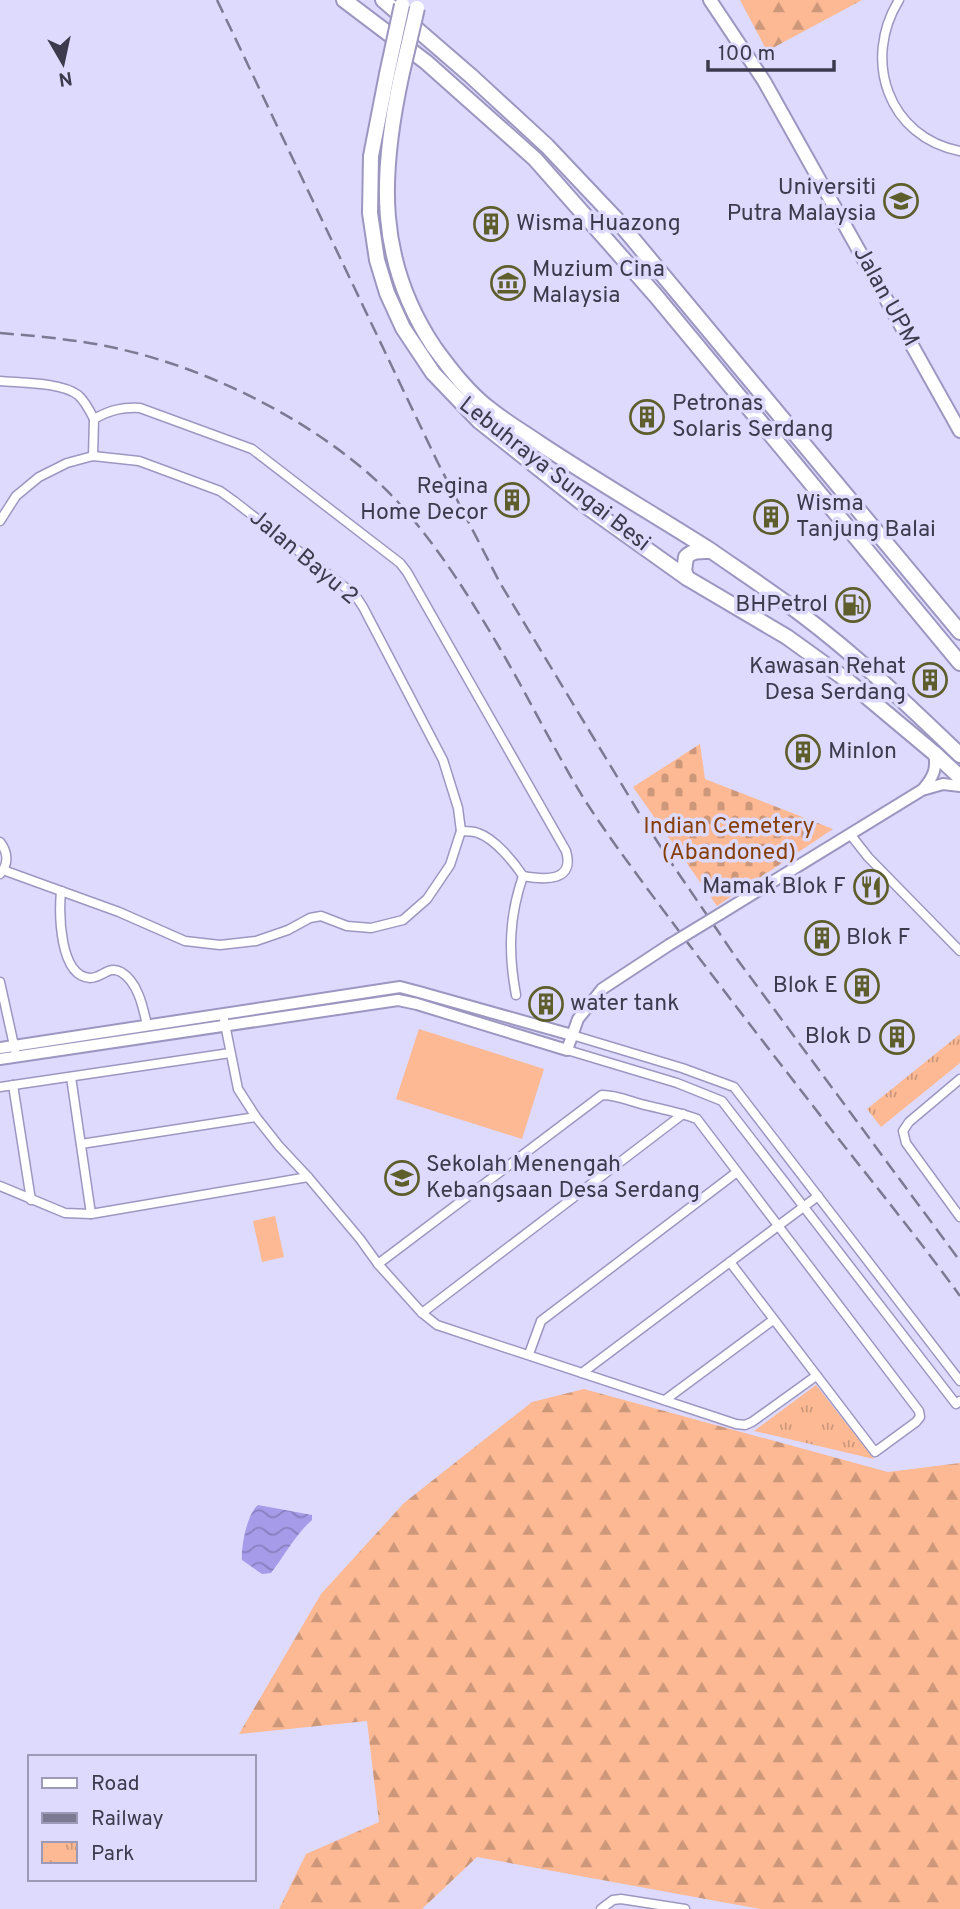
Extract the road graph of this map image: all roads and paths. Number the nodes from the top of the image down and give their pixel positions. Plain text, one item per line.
1 (344, 0) edge
2 (383, 0) edge
3 (701, 0) edge
4 (710, 0) edge
5 (899, 0) edge
6 (413, 2) edge
7 (723, 20) junction
8 (394, 75) junction
9 (960, 151) edge
10 (0, 381) edge
11 (94, 419) junction
12 (960, 431) edge
13 (93, 456) junction
14 (0, 521) edge
15 (711, 551) junction
16 (687, 578) junction
17 (960, 632) edge
18 (960, 663) edge
19 (934, 753) junction
20 (960, 755) edge
21 (960, 777) edge
22 (960, 786) edge
23 (922, 790) junction
24 (461, 831) junction
25 (850, 834) junction
26 (0, 842) edge
27 (2, 872) edge
28 (523, 876) junction
29 (61, 891) junction
30 (960, 951) edge
31 (0, 982) edge
32 (516, 995) dead end
33 (223, 1014) junction
34 (148, 1026) junction
35 (225, 1026) junction
36 (572, 1035) junction
37 (0, 1048) edge
38 (567, 1050) junction
39 (15, 1051) junction
40 (230, 1053) junction
41 (0, 1059) edge
42 (71, 1077) junction
43 (960, 1079) edge
44 (13, 1086) junction
45 (0, 1087) edge
46 (683, 1114) junction
47 (256, 1117) junction
48 (81, 1144) junction
49 (737, 1172) junction
50 (308, 1177) junction
51 (0, 1186) edge
52 (818, 1196) junction
53 (31, 1200) junction
54 (803, 1207) junction
55 (959, 1213) edge
56 (91, 1214) junction
57 (776, 1227) junction
58 (730, 1262) junction
59 (378, 1264) junction
60 (422, 1313) junction
61 (773, 1320) junction
62 (529, 1354) junction
63 (582, 1373) junction
64 (816, 1376) junction
65 (960, 1381) edge
66 (664, 1400) junction
67 (958, 1403) edge
68 (601, 1909) edge
69 (685, 1909) edge

1 - 18 highway
2 - 17 highway
3 - 7 main road, Jalan UPM
4 - 7 main road, Jalan UPM
5 - 9 street
6 - 8 highway, Lebuhraya Sungai Besi, bridge
7 - 12 main road, Jalan UPM
8 - 15 highway, Lebuhraya Sungai Besi
8 - 16 highway, Lebuhraya Sungai Besi
10 - 11 street
11 - 13 street
11 - 28 street
13 - 14 street
13 - 24 street, Jalan Bayu 2
15 - 16 highway
15 - 20 highway, Lebuhraya Sungai Besi
16 - 19 highway, Lebuhraya Sungai Besi
19 - 21 highway, Lebuhraya Sungai Besi
19 - 23 street
22 - 23 street
23 - 25 street
24 - 28 street
24 - 29 street
25 - 30 street
25 - 36 street, bridge
26 - 27 street
27 - 29 street
28 - 32 street
29 - 34 street
31 - 39 street
33 - 34 street
33 - 35 street
33 - 36 street
34 - 39 street
35 - 38 street
35 - 39 street
35 - 40 street
36 - 38 street
36 - 52 street
37 - 39 street
38 - 54 street
39 - 41 street
40 - 42 street
40 - 47 street
42 - 44 street
42 - 48 street
43 - 55 street
44 - 45 street
44 - 53 street
46 - 49 street
46 - 59 street
46 - 60 street
47 - 48 street
47 - 50 street
48 - 56 street
49 - 57 street
49 - 62 street
50 - 56 street
50 - 59 street
51 - 53 street
52 - 54 street
52 - 65 street
53 - 56 street
54 - 57 street
54 - 67 street
57 - 58 street
57 - 64 street
58 - 61 street
58 - 63 street
59 - 60 street
60 - 62 street
61 - 64 street
61 - 66 street
62 - 63 street
63 - 66 street
64 - 66 street
68 - 69 street

